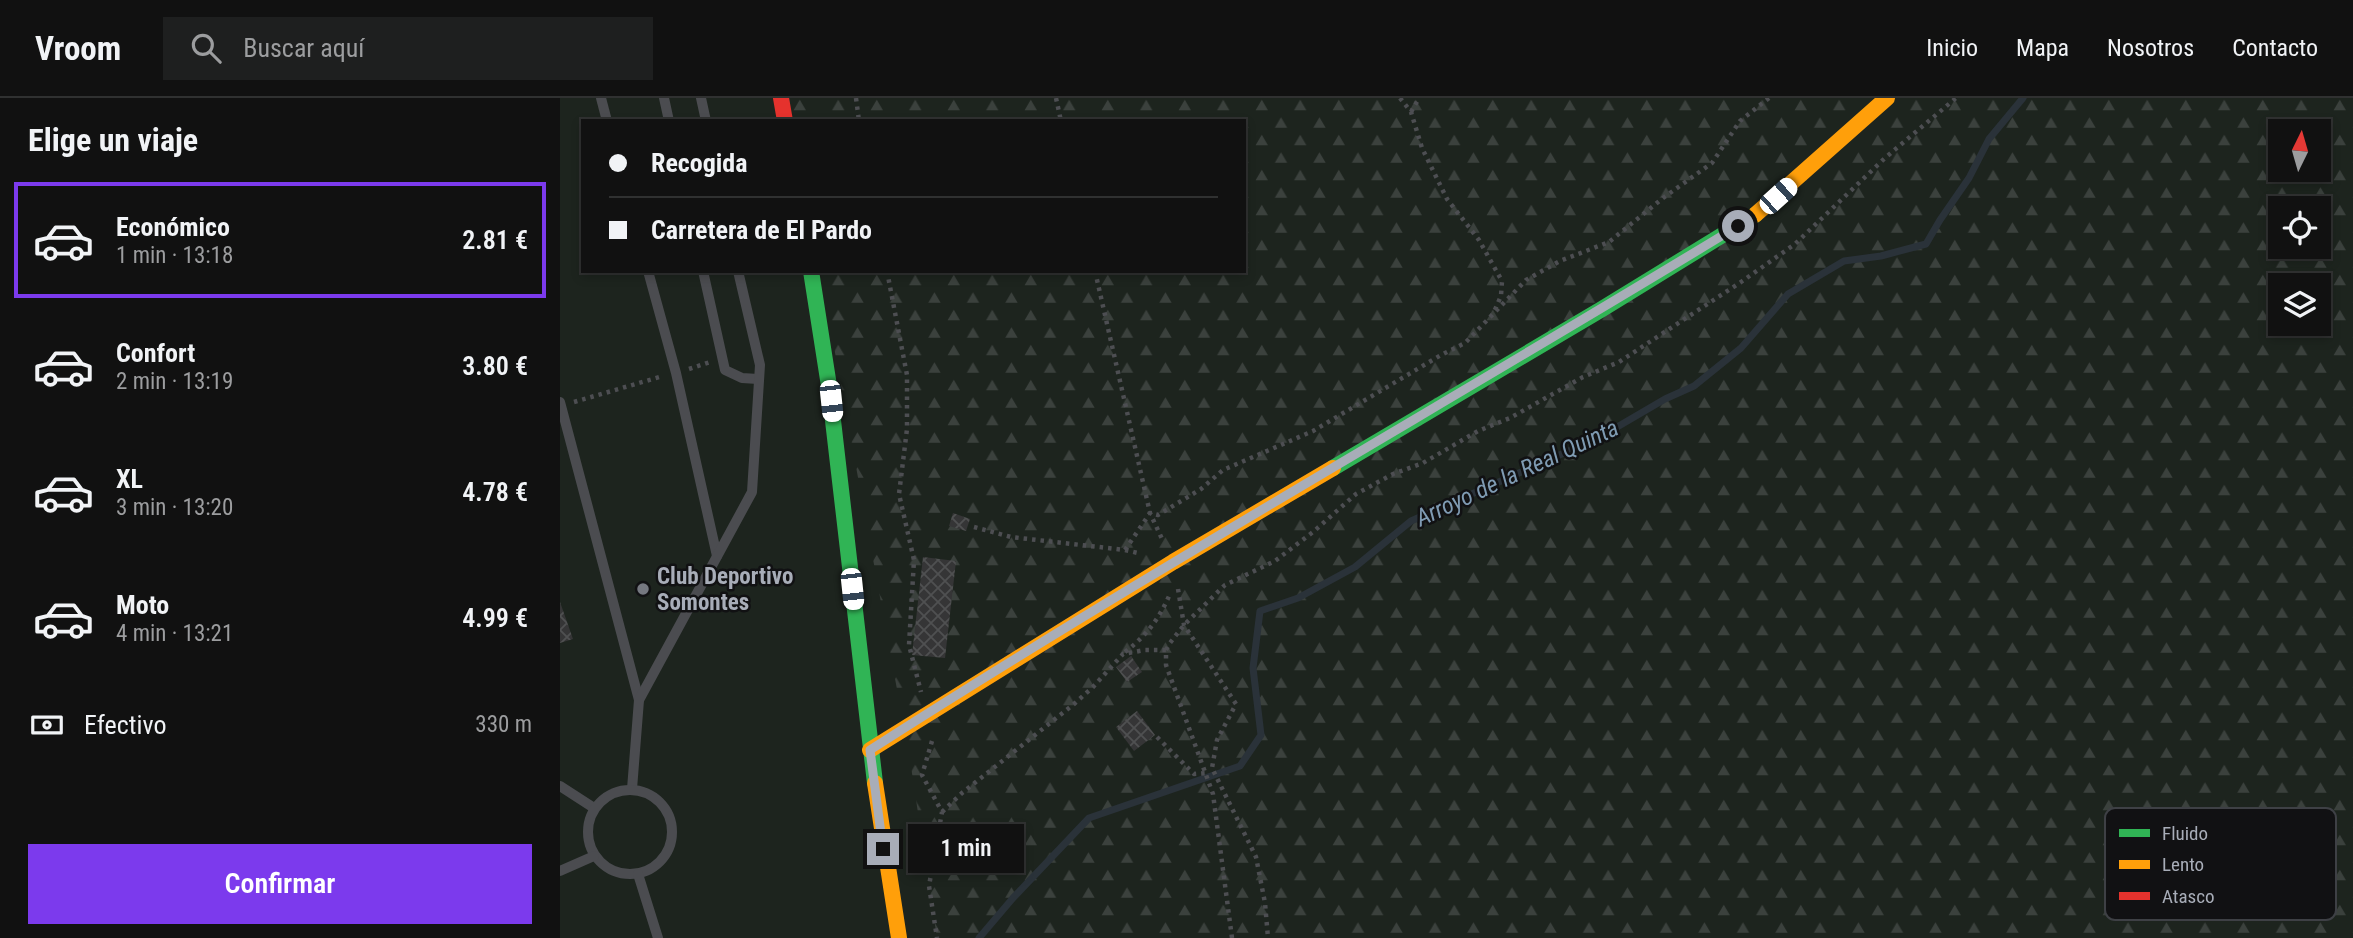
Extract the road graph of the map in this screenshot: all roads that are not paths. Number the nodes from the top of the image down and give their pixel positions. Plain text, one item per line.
1 (601, 98) edge
2 (664, 98) edge
3 (701, 98) edge
4 (781, 98) edge
5 (1887, 98) edge
6 (606, 119) edge
7 (669, 119) edge
8 (706, 119) edge
9 (785, 119) edge
10 (649, 273) edge
11 (703, 273) edge
12 (738, 273) edge
13 (811, 273) edge
14 (758, 379) junction
15 (560, 404) edge
16 (717, 556) junction
17 (639, 700) junction
18 (870, 750) junction
19 (560, 786) edge
20 (632, 789) junction
21 (594, 808) junction
22 (883, 849) junction
23 (594, 856) junction
24 (560, 871) edge
25 (638, 874) junction
26 (658, 938) edge
27 (890, 938) edge
28 (899, 938) edge

1 - 6 lane
2 - 7 lane
3 - 8 lane
4 - 9 street
5 - 18 street
10 - 16 lane
11 - 14 lane
12 - 14 lane
13 - 18 street
14 - 16 lane
15 - 17 lane
16 - 17 lane
17 - 20 lane
18 - 22 street
19 - 21 lane
20 - 21 lane
20 - 25 lane
21 - 23 lane
22 - 27 street
22 - 28 street
23 - 24 lane
23 - 25 lane
25 - 26 lane

